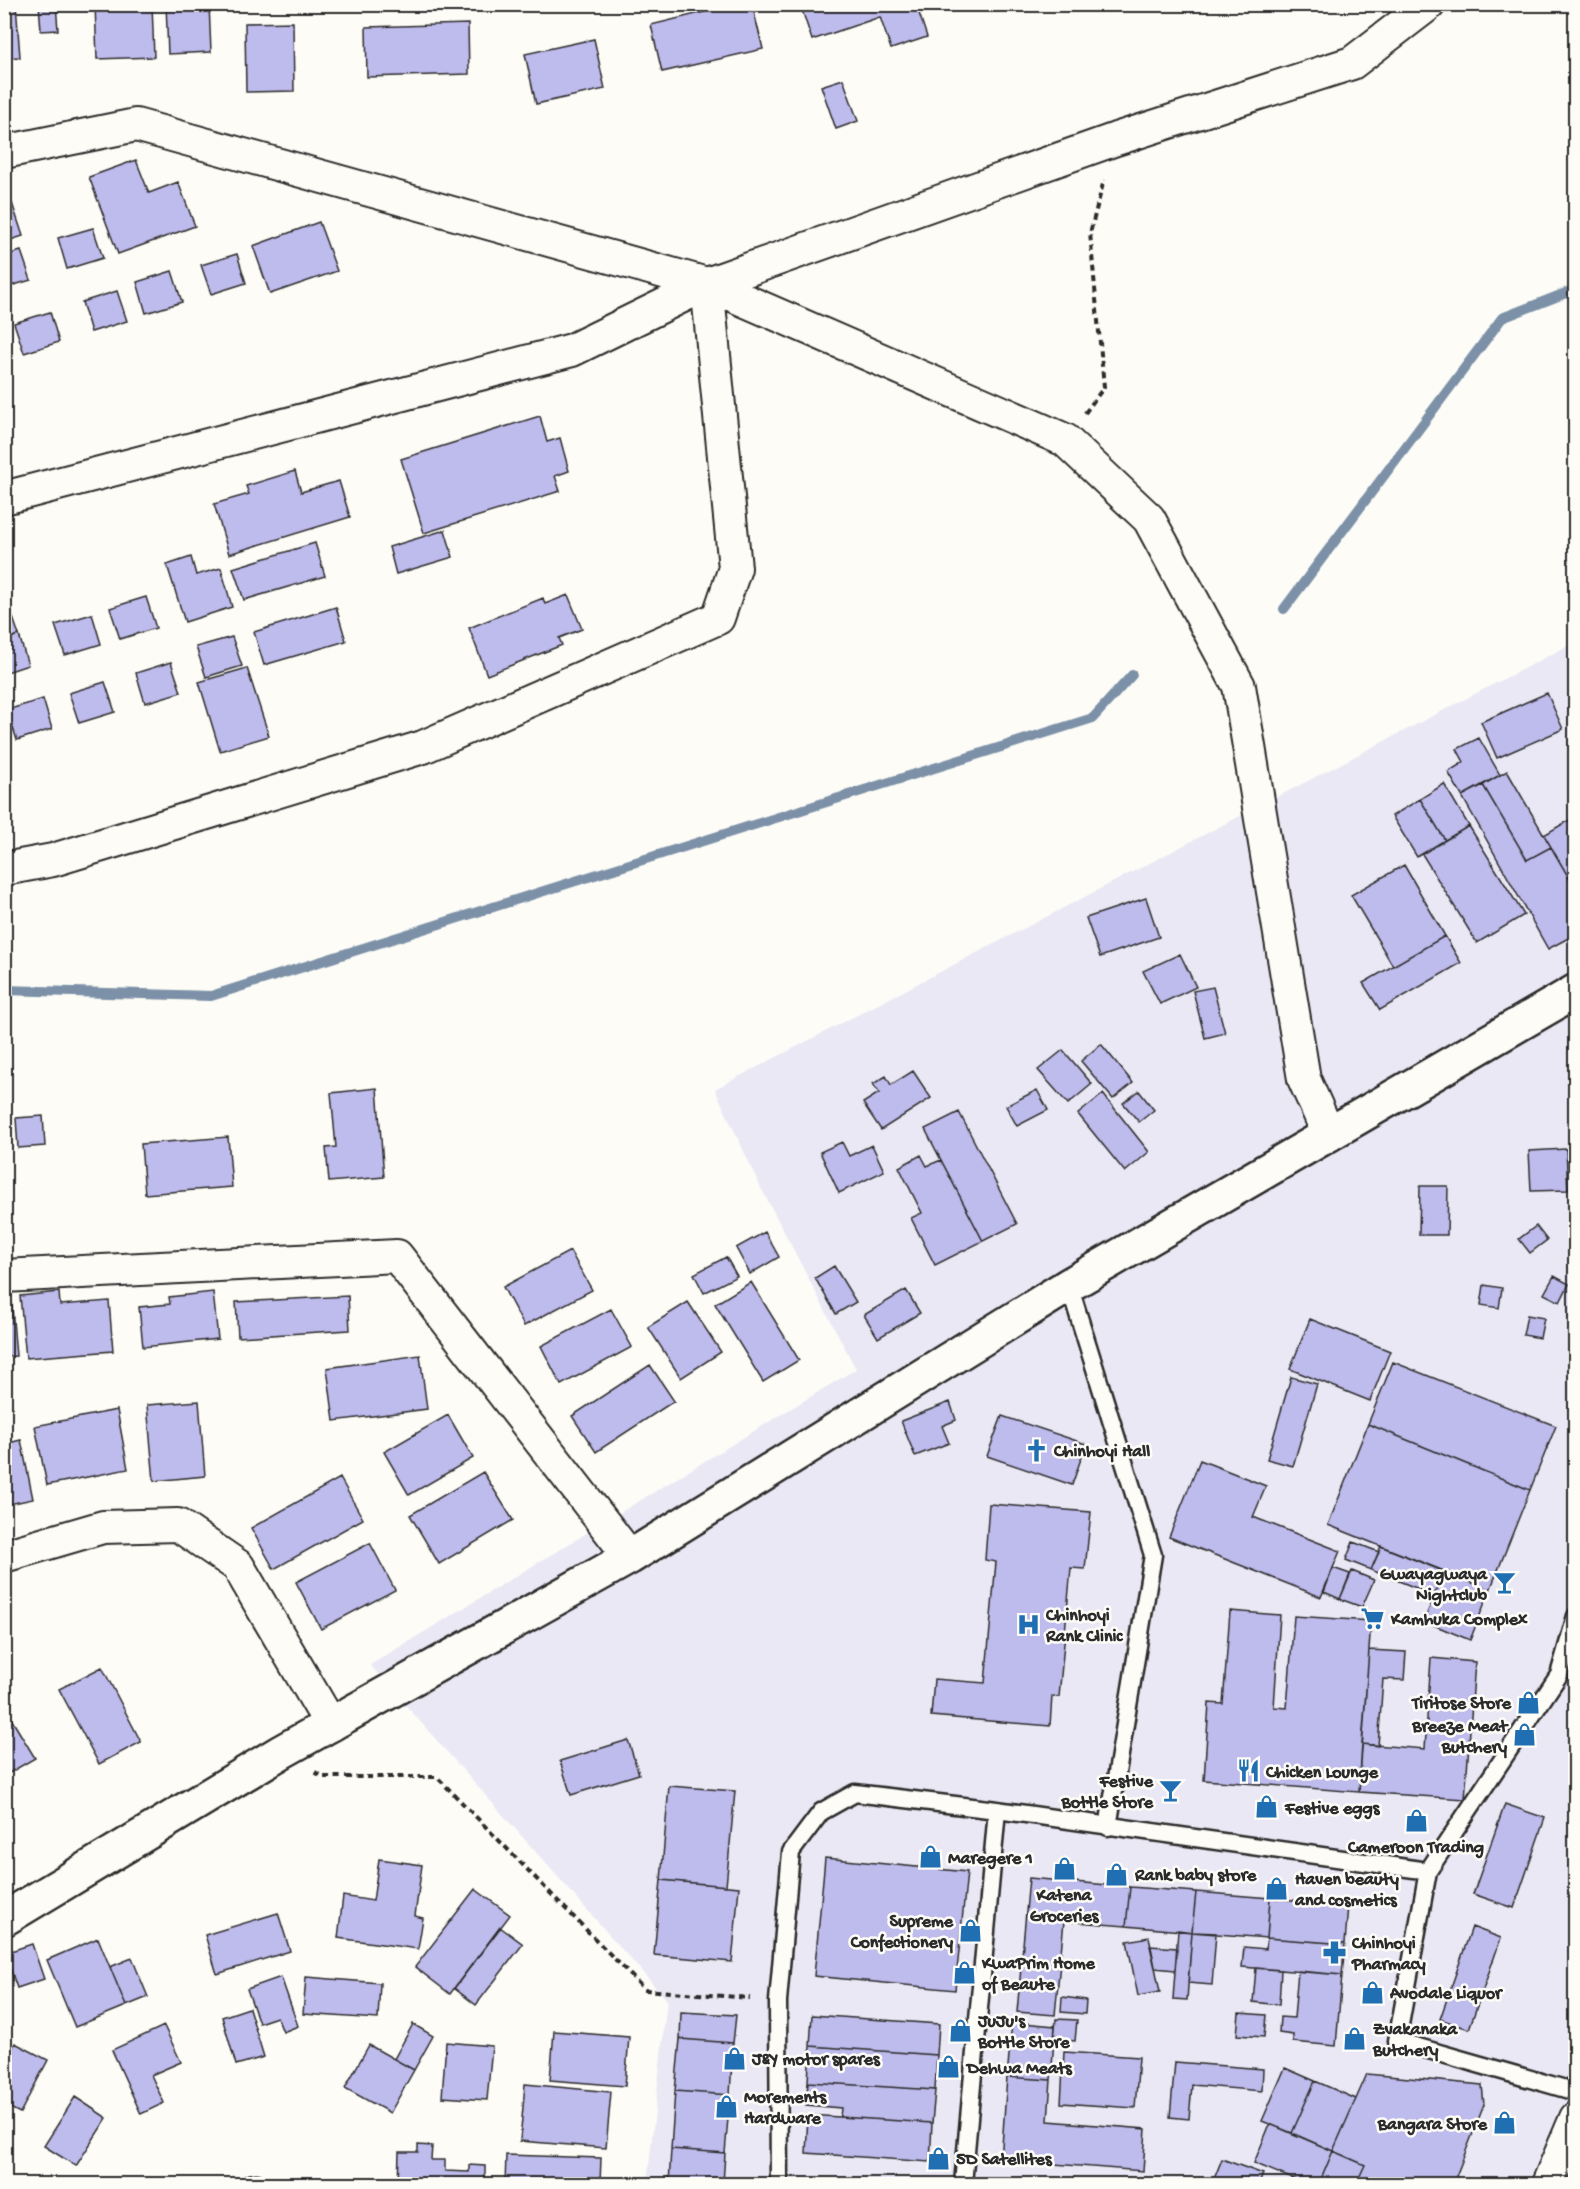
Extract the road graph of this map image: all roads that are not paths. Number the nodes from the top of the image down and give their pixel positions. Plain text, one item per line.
1 (1429, 4) edge
2 (4, 152) edge
3 (707, 284) junction
4 (4, 498) edge
5 (4, 868) edge
6 (1575, 991) edge
7 (1329, 1135) junction
8 (4, 1276) edge
9 (1070, 1285) junction
10 (4, 1556) edge
11 (630, 1557) junction
12 (1575, 1616) edge
13 (331, 1725) junction
14 (998, 1810) junction
15 (1108, 1827) junction
16 (1428, 1871) junction
17 (4, 1919) edge
18 (1575, 2092) edge
19 (1575, 2118) edge
20 (250, 2184) edge
21 (257, 2184) edge
22 (779, 2184) edge
23 (963, 2184) edge
24 (1548, 2184) edge

1 - 3 street
2 - 3 street
3 - 4 street
3 - 5 street
3 - 7 street
6 - 7 street
7 - 9 street
8 - 11 street
9 - 11 street
9 - 15 lane
10 - 13 street
11 - 13 street
12 - 16 lane
13 - 17 street
14 - 15 lane
14 - 22 lane
14 - 23 lane
15 - 16 lane
16 - 18 lane
19 - 24 street
20 - 21 lane

